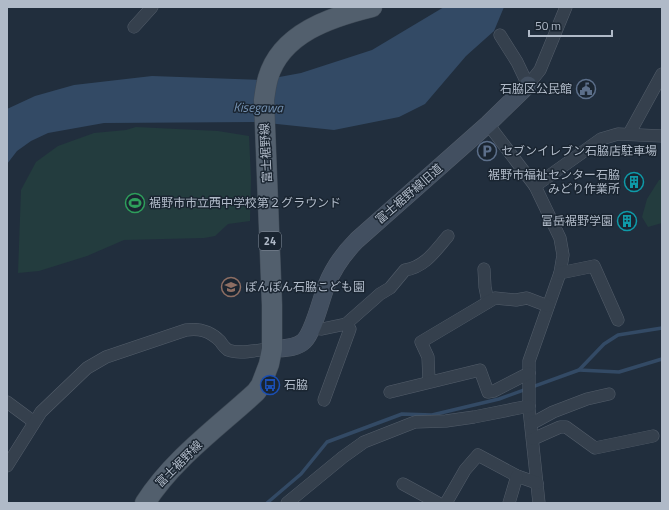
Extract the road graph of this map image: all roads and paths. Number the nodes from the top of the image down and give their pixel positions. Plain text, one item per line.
1 (152, 7) edge
2 (372, 7) edge
3 (566, 7) edge
4 (134, 27) dead end
5 (500, 35) dead end
6 (662, 74) edge
7 (528, 85) junction
8 (488, 124) junction
9 (629, 134) junction
10 (662, 136) edge
11 (535, 186) junction
12 (448, 236) dead end
13 (484, 269) dead end
14 (560, 273) junction
15 (488, 302) junction
16 (548, 306) junction
17 (618, 320) dead end
18 (346, 324) junction
19 (311, 328) junction
20 (272, 349) junction
21 (529, 376) junction
22 (429, 381) junction
23 (390, 392) dead end
24 (608, 394) dead end
25 (324, 400) dead end
26 (529, 401) junction
27 (7, 402) edge
28 (34, 422) junction
29 (531, 424) junction
30 (653, 436) dead end
31 (533, 439) junction
32 (7, 466) edge
33 (517, 476) junction
34 (537, 483) junction
35 (403, 484) dead end
36 (149, 502) edge
37 (287, 503) edge
38 (438, 503) edge
39 (446, 503) edge
40 (509, 503) edge
41 (539, 503) edge

1 - 4 street
2 - 20 main road, 富士裾野線 / 24
3 - 7 street
5 - 7 street
6 - 9 street
7 - 8 street, 富士裾野線旧道
8 - 11 street
8 - 19 street, 富士裾野線旧道
9 - 10 street
9 - 11 street
11 - 14 street
12 - 18 street
13 - 15 street
14 - 16 street
14 - 17 street
15 - 16 street
15 - 22 street
16 - 21 street
18 - 19 street
18 - 25 street
19 - 20 street, 富士裾野線旧道
20 - 28 street
20 - 36 main road, 富士裾野線 / 24
21 - 22 street
21 - 26 street
22 - 23 street
24 - 29 street
26 - 29 street
26 - 37 street
27 - 28 street
28 - 32 street
29 - 31 street
30 - 31 street
31 - 34 street
33 - 34 street
33 - 39 street
33 - 40 street
34 - 41 street
35 - 38 street

